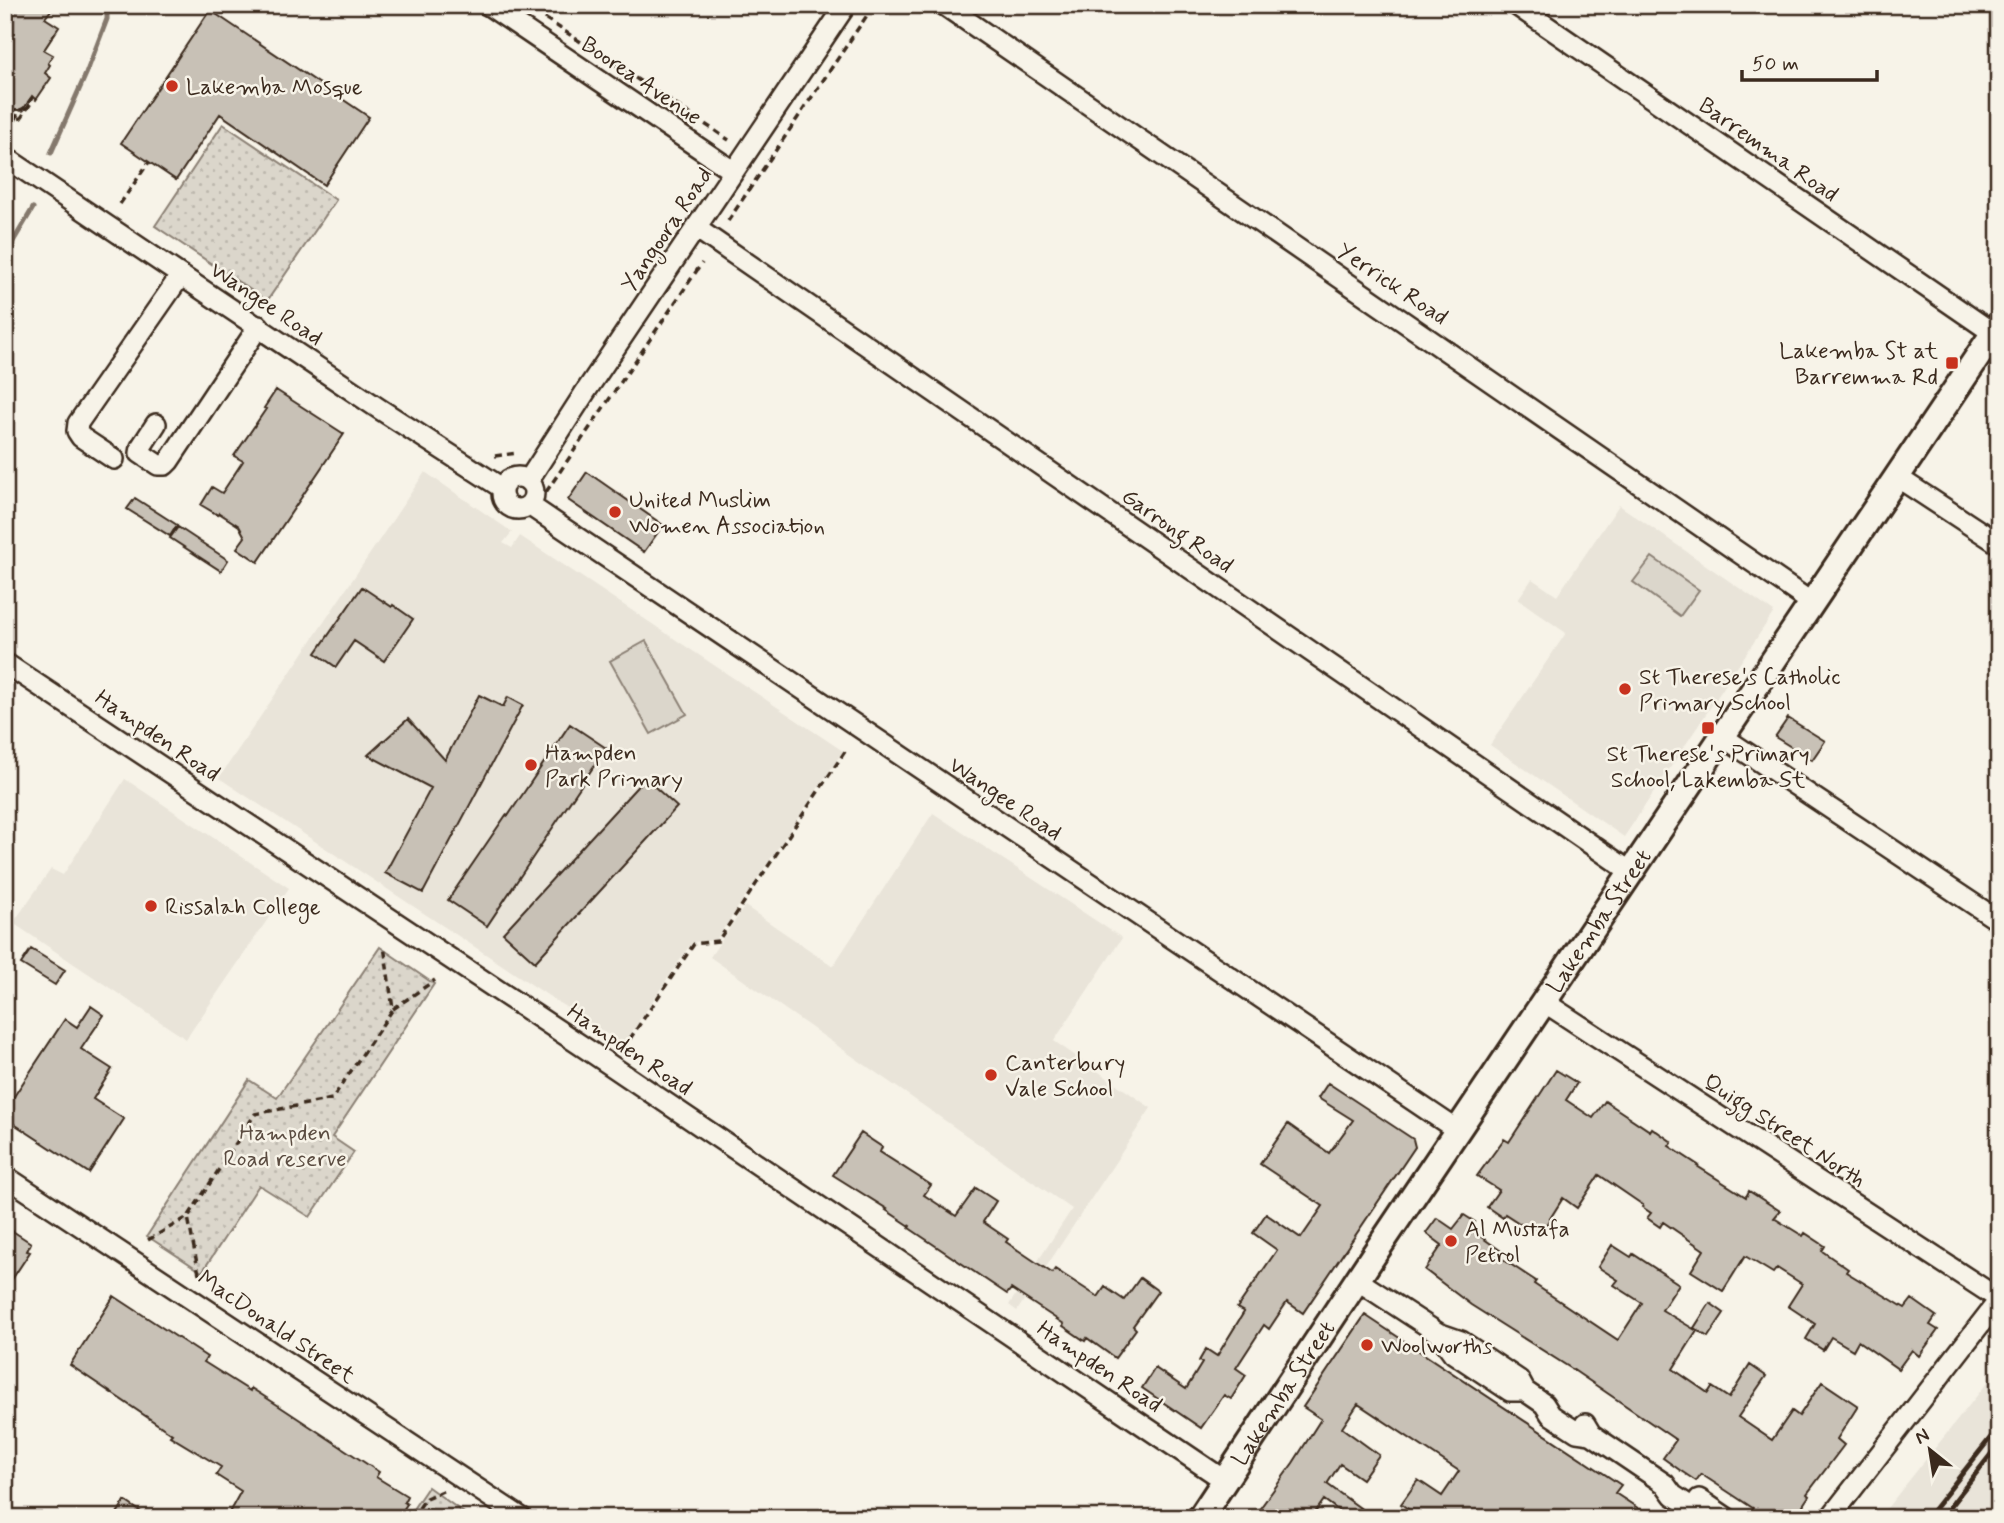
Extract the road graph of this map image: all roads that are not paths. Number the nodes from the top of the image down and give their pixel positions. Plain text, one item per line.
1 (488, 5) edge
2 (846, 5) edge
3 (944, 5) edge
4 (1516, 5) edge
5 (5, 157) edge
6 (733, 171) junction
7 (696, 228) junction
8 (181, 275) junction
9 (259, 326) junction
10 (1996, 329) edge
11 (156, 424) dead end
12 (114, 459) dead end
13 (1897, 477) junction
14 (528, 481) junction
15 (502, 488) junction
16 (529, 505) junction
17 (1999, 544) edge
18 (1812, 603) junction
19 (5, 663) edge
20 (1723, 737) junction
21 (1631, 872) junction
22 (1999, 920) edge
23 (1544, 1002) junction
24 (1457, 1130) junction
25 (5, 1175) edge
26 (1357, 1280) junction
27 (1999, 1300) edge
28 (1224, 1480) junction
29 (1665, 1484) junction
30 (522, 1518) edge
31 (1200, 1518) edge
32 (1708, 1518) edge
33 (1727, 1518) edge
34 (1830, 1518) edge

1 - 6 street, Boorea Avenue
2 - 6 street, Yangoora Road
3 - 18 street, Yerrick Road
4 - 10 street, Barremma Road
5 - 8 street, Wangee Road
6 - 7 street, Yangoora Road
7 - 14 street, Yangoora Road
7 - 21 street, Garrong Road
8 - 9 street, Wangee Road
8 - 12 street
9 - 11 street
9 - 15 street, Wangee Road
10 - 13 main road, Lakemba Street
13 - 17 street
13 - 18 main road, Lakemba Street
14 - 15 street
14 - 16 street
15 - 16 street
16 - 24 street, Wangee Road
18 - 20 main road, Lakemba Street
19 - 28 street, Hampden Road
20 - 21 main road, Lakemba Street
20 - 22 street
21 - 23 main road, Lakemba Street
23 - 24 main road, Lakemba Street
23 - 27 street, Quigg Street North
24 - 26 main road, Lakemba Street
25 - 30 street, MacDonald Street
26 - 28 main road, Lakemba Street
26 - 29 street
27 - 34 street
28 - 31 main road, Lakemba Street
29 - 32 street
29 - 33 street

